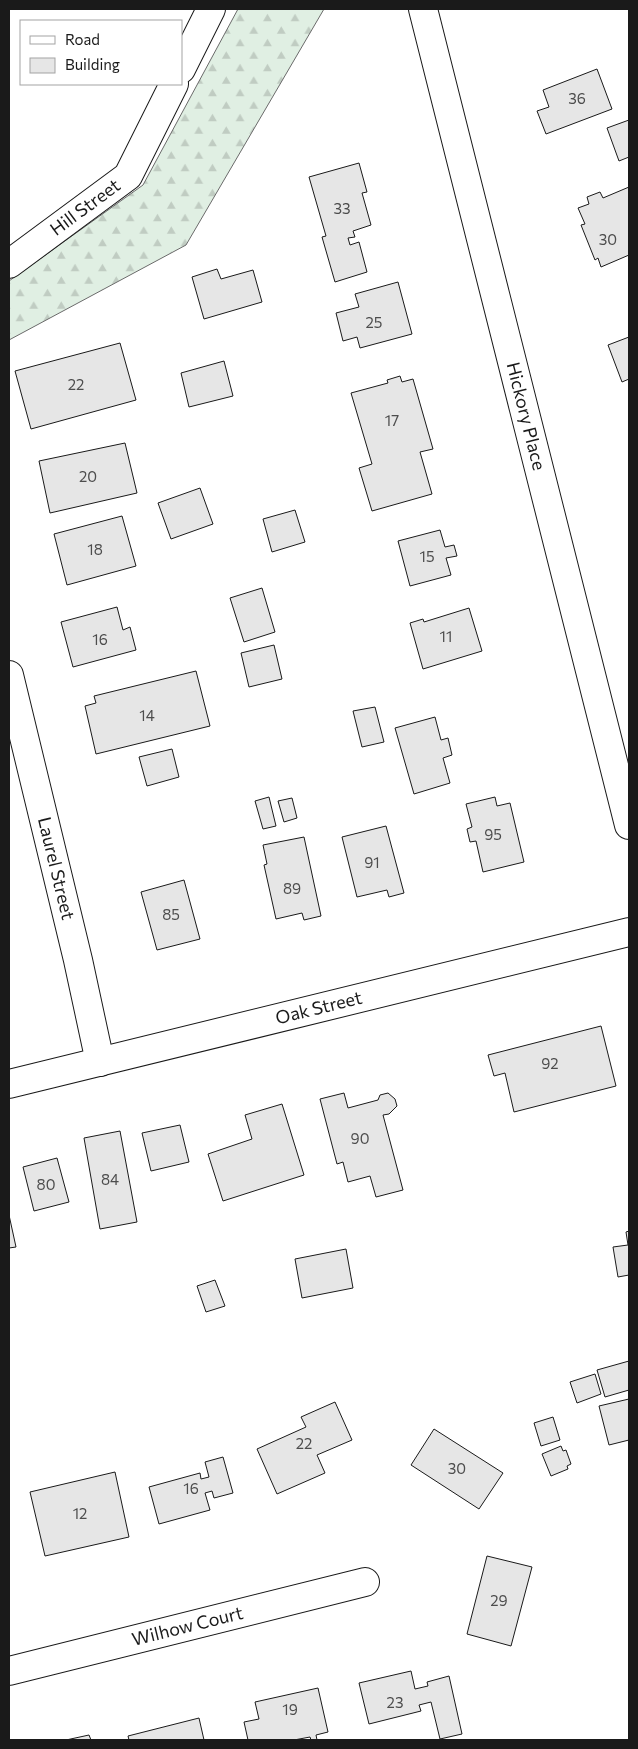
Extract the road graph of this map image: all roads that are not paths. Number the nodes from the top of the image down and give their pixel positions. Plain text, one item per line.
1 (211, 9) edge
2 (423, 9) edge
3 (182, 67) edge
4 (174, 85) edge
5 (9, 264) edge
6 (9, 675) edge
7 (629, 824) edge
8 (629, 932) edge
9 (100, 1062) junction
10 (9, 1084) edge
11 (365, 1582) dead end
12 (9, 1671) edge

1 - 3 street
2 - 7 street, Hickory Place
4 - 5 street, Hill Street
6 - 9 street, Laurel Street
8 - 9 street, Oak Street
9 - 10 street, Oak Street
11 - 12 street, Wilhow Court

